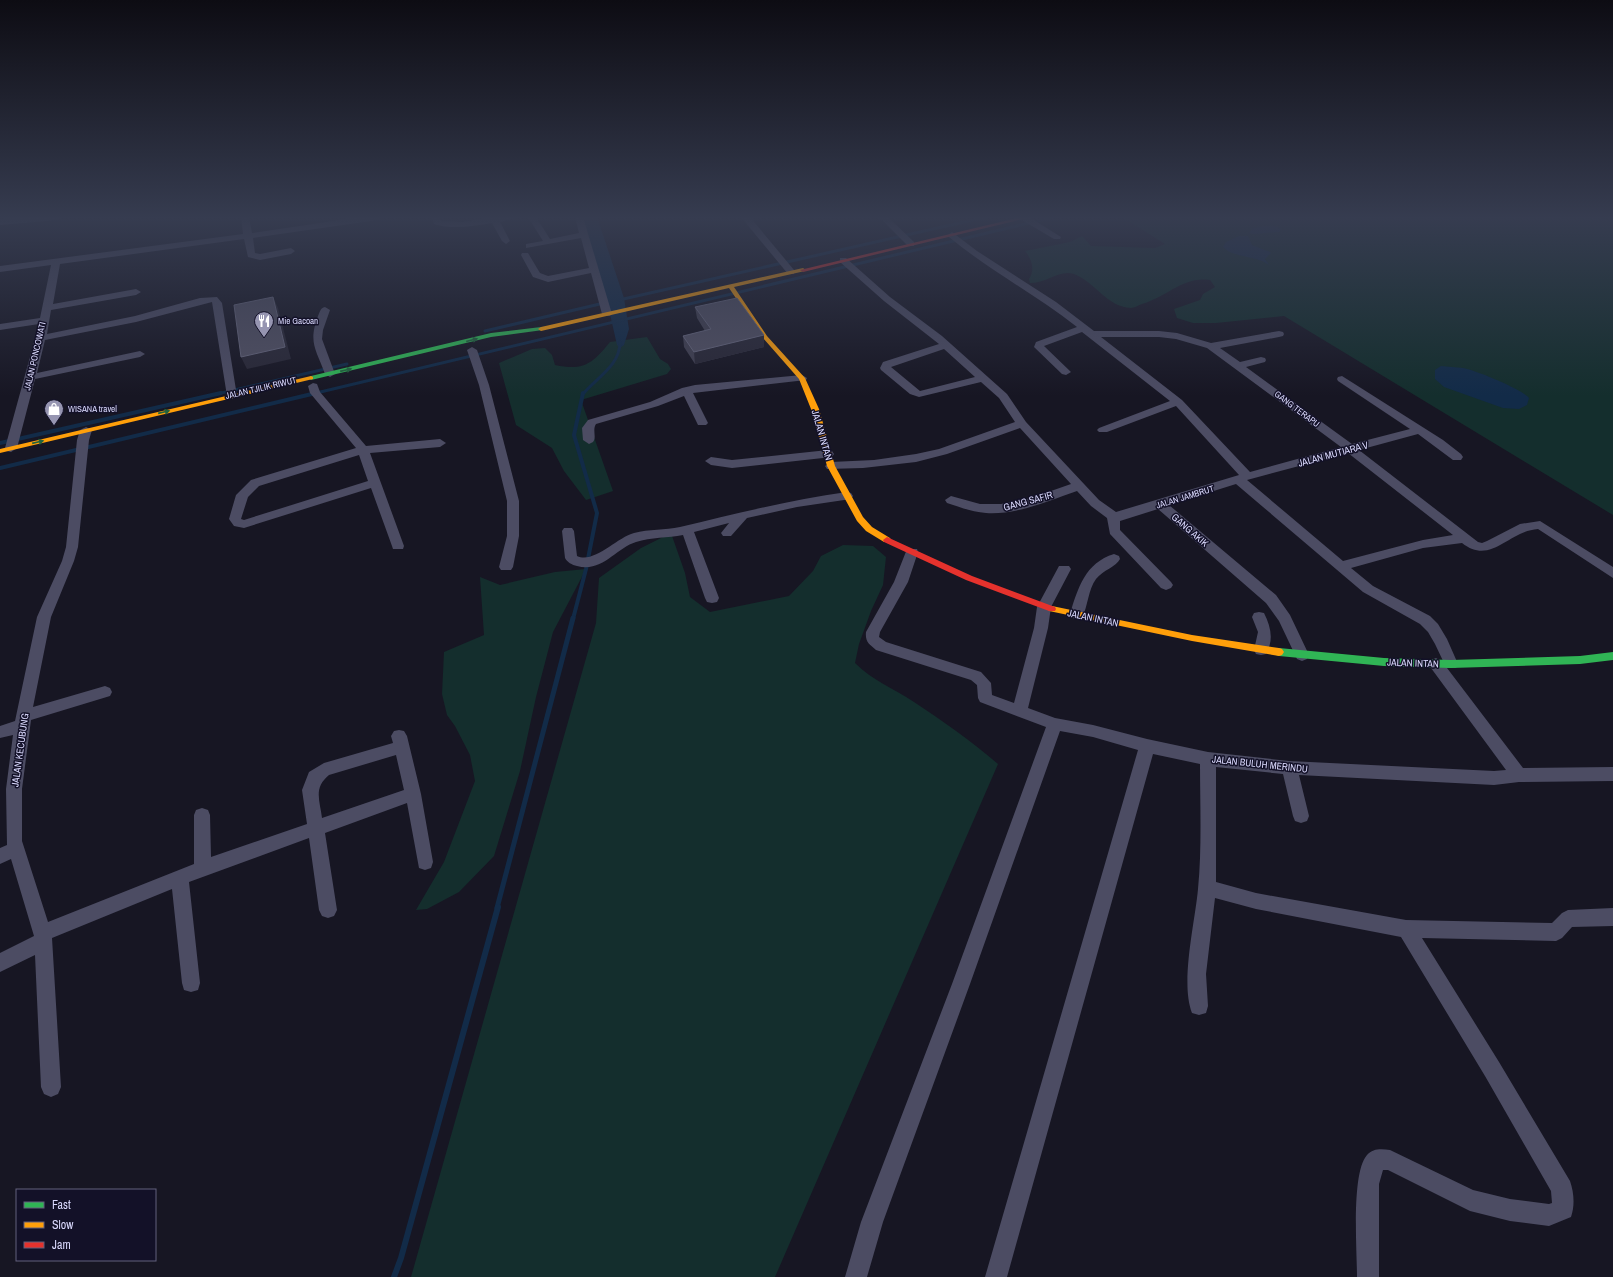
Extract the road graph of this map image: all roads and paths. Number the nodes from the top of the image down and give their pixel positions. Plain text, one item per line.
1 (53, 277) edge
2 (538, 277) edge
3 (556, 277) edge
4 (597, 277) edge
5 (773, 277) edge
6 (862, 277) edge
7 (1011, 277) edge
8 (731, 287) junction
9 (136, 292) dead end
10 (46, 308) junction
11 (324, 310) dead end
12 (607, 314) junction
13 (44, 320) junction
14 (0, 327) edge
15 (1084, 328) junction
16 (526, 332) junction
17 (1094, 334) junction
18 (1279, 334) dead end
19 (41, 338) junction
20 (494, 345) dead end
21 (945, 345) junction
22 (1211, 346) junction
23 (476, 349) joint
24 (140, 354) dead end
25 (1261, 360) dead end
26 (1238, 366) junction
27 (1066, 372) dead end
28 (330, 374) junction
29 (31, 377) junction
30 (802, 378) junction
31 (983, 378) junction
32 (1342, 379) dead end
33 (313, 386) junction
34 (686, 390) junction
35 (232, 396) junction
36 (1178, 402) junction
37 (702, 423) dead end
38 (1022, 424) junction
39 (1103, 430) dead end
40 (1419, 430) junction
41 (84, 435) junction
42 (589, 440) dead end
43 (440, 443) dead end
44 (11, 448) junction
45 (1352, 449) junction
46 (363, 450) junction
47 (0, 451) edge
48 (828, 454) junction
49 (1457, 457) dead end
50 (0, 460) edge
51 (711, 461) dead end
52 (831, 466) junction
53 (1243, 478) junction
54 (374, 483) junction
55 (1080, 486) junction
56 (847, 496) junction
57 (951, 500) dead end
58 (1161, 505) junction
59 (743, 515) junction
60 (1113, 516) junction
61 (687, 529) junction
62 (568, 531) dead end
63 (727, 533) dead end
64 (1464, 538) junction
65 (398, 546) dead end
66 (912, 552) junction
67 (1114, 559) dead end
68 (1341, 566) junction
69 (506, 567) dead end
70 (1064, 569) dead end
71 (1613, 573) edge
72 (1166, 585) dead end
73 (712, 598) dead end
74 (1044, 607) junction
75 (1077, 614) junction
76 (1259, 617) dead end
77 (1261, 650) junction
78 (1302, 655) junction
79 (1613, 656) edge
80 (1443, 664) junction
81 (105, 692) dead end
82 (1020, 710) junction
83 (23, 721) junction
84 (1054, 724) junction
85 (0, 732) edge
86 (1147, 746) junction
87 (1208, 759) junction
88 (1289, 768) junction
89 (1613, 774) edge
90 (1519, 775) junction
91 (413, 794) junction
92 (202, 816) dead end
93 (1301, 816) dead end
94 (314, 829) junction
95 (16, 849) junction
96 (0, 856) edge
97 (425, 862) dead end
98 (203, 869) junction
99 (180, 878) junction
100 (1207, 888) junction
101 (328, 910) dead end
102 (1613, 917) edge
103 (1406, 929) junction
104 (44, 937) junction
105 (0, 963) edge
106 (191, 983) dead end
107 (1199, 1006) dead end
108 (51, 1087) dead end
109 (856, 1277) edge
110 (996, 1277) edge
111 (1368, 1277) edge

1 - 10 street, JALAN PONCOWATI
2 - 3 street
4 - 12 street
5 - 8 main road, JALAN TJILIK RIWUT
6 - 21 street
7 - 15 street
8 - 12 main road, JALAN TJILIK RIWUT
8 - 30 main road, JALAN INTAN
9 - 10 street
10 - 13 street, JALAN PONCOWATI
11 - 28 street
12 - 16 main road, JALAN TJILIK RIWUT
13 - 14 street
13 - 19 street, JALAN PONCOWATI
15 - 17 street
15 - 27 street
16 - 20 main road, JALAN TJILIK RIWUT
28 -> 16 main road, JALAN TJILIK RIWUT
17 - 22 street, GANG TERAPU
17 - 36 street
18 - 22 street
19 - 29 street, JALAN PONCOWATI
19 - 35 street
21 - 31 street
21 - 31 street
22 - 26 street, GANG TERAPU
23 - 33 main road, JALAN TJILIK RIWUT
23 - 69 street
24 - 29 street
25 - 26 street
26 - 45 street, GANG TERAPU
28 - 35 main road, JALAN TJILIK RIWUT
29 - 44 street, JALAN PONCOWATI
30 - 34 street
30 - 48 main road, JALAN INTAN
31 - 38 street
32 - 40 street
33 - 41 main road, JALAN TJILIK RIWUT
33 - 46 street
34 - 37 street
34 - 42 street
41 -> 35 main road, JALAN TJILIK RIWUT
36 - 39 street
36 - 53 street
38 - 52 street
38 - 55 street
40 - 45 street, JALAN MUTIARA V
40 - 49 street
44 -> 41 main road, JALAN TJILIK RIWUT
41 - 50 main road, JALAN TJILIK RIWUT
41 - 83 street, JALAN KECUBUNG
43 - 46 street
44 - 47 main road, JALAN TJILIK RIWUT
45 - 53 street, JALAN MUTIARA V
45 - 64 street, GANG TERAPU
46 - 54 street
46 - 54 street
48 - 51 street
48 - 52 main road, JALAN INTAN
52 - 56 main road, JALAN INTAN
53 - 58 street, JALAN JAMBRUT
53 - 68 street
54 - 65 street
55 - 57 street, GANG SAFIR
55 - 60 street
56 - 59 street
56 - 66 main road, JALAN INTAN
58 - 60 street, JALAN JAMBRUT
58 - 78 street, GANG AKIK
59 - 61 street
59 - 63 street
60 - 72 street
61 - 62 street
61 - 73 street
64 - 68 street
64 - 71 street, GANG TERAPU
66 - 74 main road, JALAN INTAN
66 - 82 street, JALAN BULUH MERINDU
67 - 75 street
68 - 80 street
70 - 74 street
74 - 75 main road, JALAN INTAN
74 - 82 street
75 - 77 main road, JALAN INTAN
76 - 77 street
77 - 78 main road, JALAN INTAN
78 - 80 main road, JALAN INTAN
79 - 80 main road, JALAN INTAN
80 - 90 street
81 - 83 street
82 - 84 street, JALAN BULUH MERINDU
83 - 85 street
83 - 95 street, JALAN KECUBUNG
84 - 86 street, JALAN BULUH MERINDU
84 - 109 street
86 - 87 street, JALAN BULUH MERINDU
86 - 110 street
87 - 88 street, JALAN BULUH MERINDU
87 - 100 street
88 - 90 street, JALAN BULUH MERINDU
88 - 93 street
89 - 90 street, JALAN BULUH MERINDU
91 - 94 street
91 - 94 street
91 - 97 street
92 - 98 street
94 - 98 street
94 - 101 street
95 - 96 street
95 - 104 street, JALAN KECUBUNG
98 - 99 street
99 - 104 street
99 - 106 street
100 - 103 street
100 - 107 street
102 - 103 street
103 - 111 street
104 - 105 street
104 - 108 street, JALAN KECUBUNG

